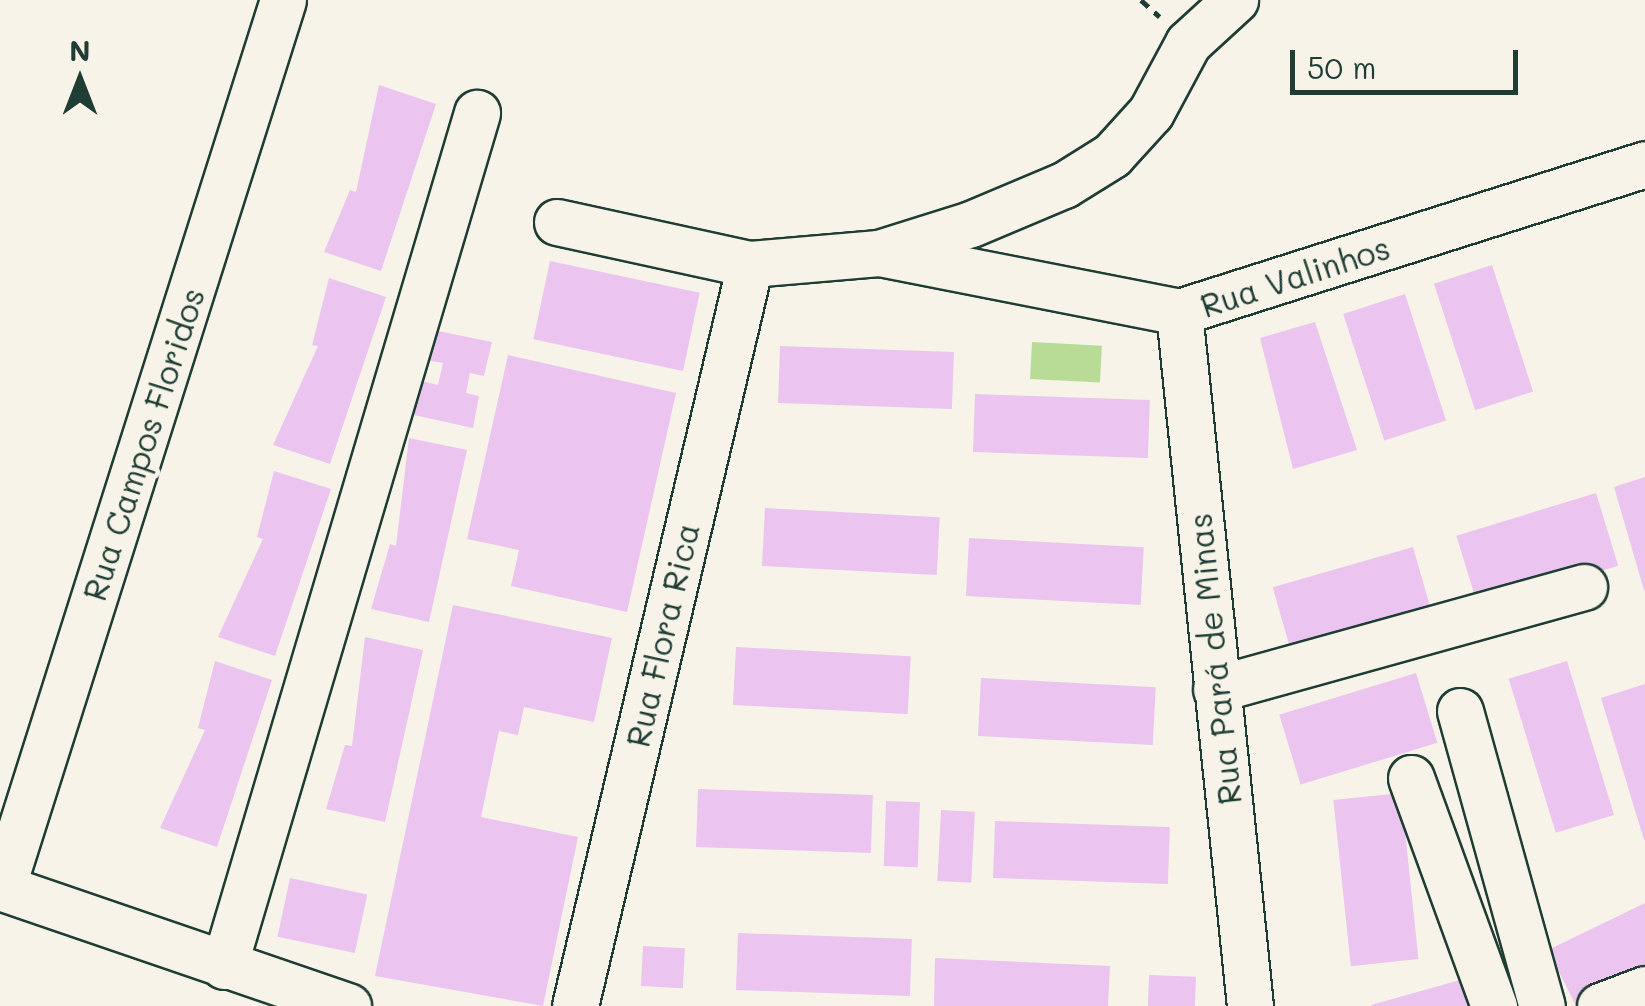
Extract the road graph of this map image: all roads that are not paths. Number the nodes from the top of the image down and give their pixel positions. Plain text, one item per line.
1 (284, 0) edge
2 (1236, 0) edge
3 (477, 113) dead end
4 (1645, 164) edge
5 (557, 222) dead end
6 (879, 253) junction
7 (750, 264) junction
8 (1179, 312) junction
9 (1584, 587) dead end
10 (1216, 689) junction
11 (1460, 711) dead end
12 (1411, 778) dead end
13 (1, 888) edge
14 (224, 966) junction
15 (1645, 989) edge
16 (300, 1000) edge
17 (348, 1006) edge
18 (575, 1006) edge
19 (1250, 1006) edge
20 (1494, 1006) edge
21 (1542, 1006) edge
22 (1600, 1006) edge

1 - 13 street, Rua Campos Floridos
2 - 6 street
3 - 14 street
4 - 8 street, Rua Valinhos
5 - 7 street
6 - 7 street
6 - 8 street, Rua Valinhos
7 - 18 street, Rua Flora Rica
8 - 10 street, Rua Pará de Minas
9 - 10 street
10 - 19 street, Rua Pará de Minas
11 - 21 street
12 - 20 street
13 - 14 street
14 - 16 street
15 - 22 street
16 - 17 street

